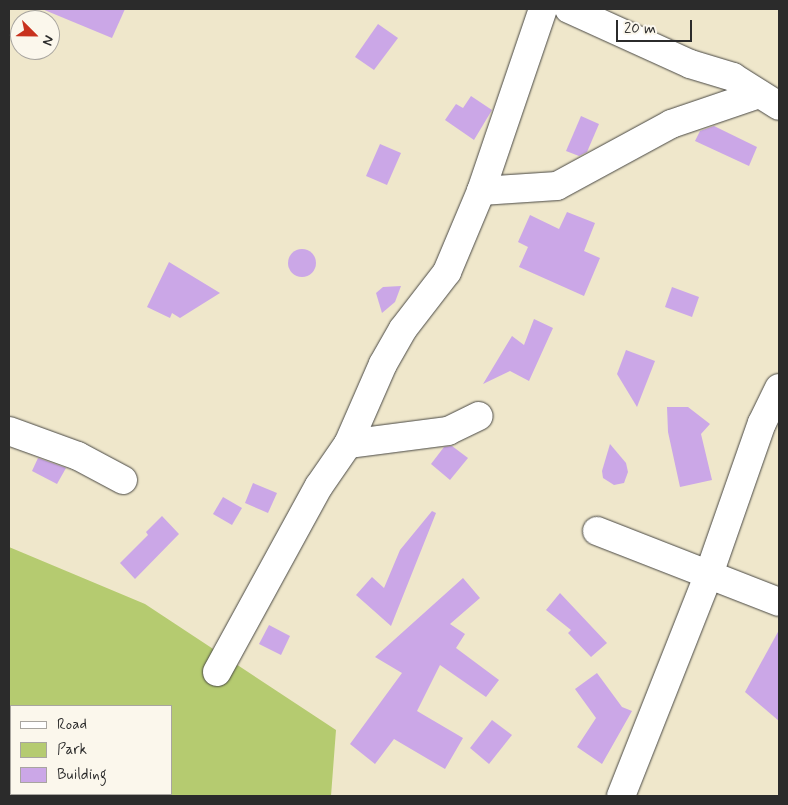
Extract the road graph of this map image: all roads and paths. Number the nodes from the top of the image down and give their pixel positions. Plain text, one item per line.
1 (543, 9) edge
2 (569, 9) edge
3 (769, 100) edge
4 (481, 191) junction
5 (779, 388) edge
6 (479, 416) dead end
7 (9, 431) edge
8 (348, 444) junction
9 (123, 480) dead end
10 (597, 531) dead end
11 (709, 574) junction
12 (779, 602) edge
13 (217, 672) dead end
14 (621, 796) edge

1 - 4 street
2 - 3 street
3 - 4 street
4 - 8 street
5 - 11 street
6 - 8 street
7 - 9 street
8 - 13 street
10 - 11 street
11 - 12 street
11 - 14 street

